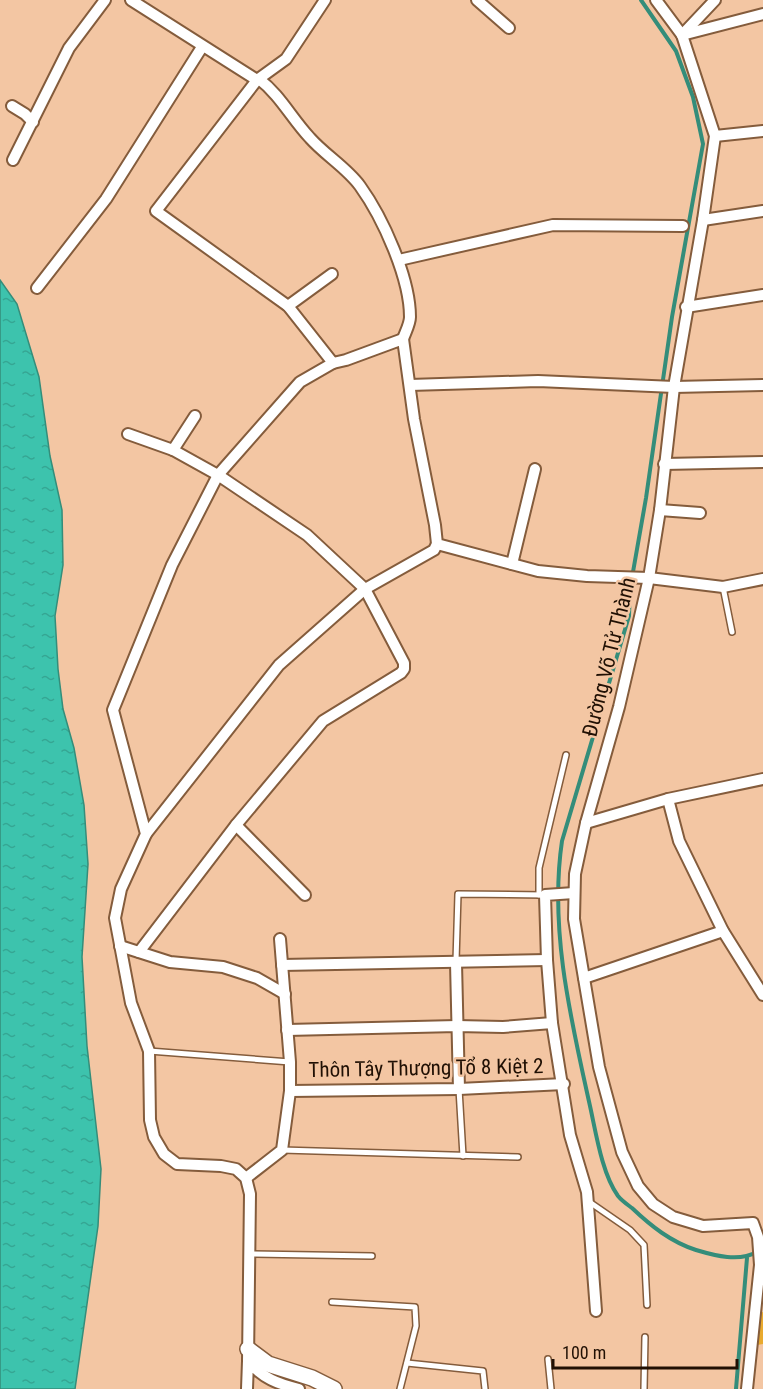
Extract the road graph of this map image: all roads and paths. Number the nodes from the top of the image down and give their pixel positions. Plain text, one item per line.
1 (105, 0) edge
2 (131, 0) edge
3 (325, 0) edge
4 (477, 0) edge
5 (656, 0) edge
6 (715, 0) edge
7 (763, 14) edge
8 (509, 28) dead end
9 (682, 35) junction
10 (202, 47) junction
11 (258, 80) junction
12 (12, 106) dead end
13 (33, 122) junction
14 (763, 131) edge
15 (715, 136) junction
16 (13, 160) dead end
17 (763, 211) edge
18 (703, 220) junction
19 (683, 226) dead end
20 (399, 260) junction
21 (332, 274) dead end
22 (37, 288) dead end
23 (763, 295) edge
24 (288, 306) junction
25 (686, 307) junction
26 (403, 339) junction
27 (333, 363) junction
28 (410, 385) junction
29 (763, 385) edge
30 (672, 387) junction
31 (195, 416) dead end
32 (128, 434) dead end
33 (173, 450) junction
34 (763, 462) edge
35 (664, 464) junction
36 (535, 469) dead end
37 (218, 475) junction
38 (660, 510) junction
39 (700, 513) dead end
40 (437, 544) junction
41 (512, 564) junction
42 (645, 578) junction
43 (763, 579) edge
44 (723, 587) junction
45 (365, 589) junction
46 (732, 632) dead end
47 (566, 755) dead end
48 (763, 779) edge
49 (668, 800) junction
50 (586, 823) junction
51 (236, 825) junction
52 (146, 834) junction
53 (573, 893) junction
54 (305, 895) dead end
55 (542, 895) junction
56 (723, 932) junction
57 (280, 939) dead end
58 (120, 946) junction
59 (140, 952) junction
60 (547, 960) junction
61 (456, 963) junction
62 (282, 965) junction
63 (584, 978) junction
64 (285, 993) junction
65 (763, 995) edge
66 (552, 1023) junction
67 (457, 1026) junction
68 (287, 1030) junction
69 (149, 1051) junction
70 (290, 1062) junction
71 (564, 1084) junction
72 (459, 1089) junction
73 (290, 1091) junction
74 (282, 1150) junction
75 (463, 1156) junction
76 (518, 1157) dead end
77 (246, 1178) junction
78 (588, 1201) junction
79 (758, 1224) edge
80 (249, 1254) junction
81 (372, 1256) dead end
82 (332, 1302) dead end
83 (647, 1305) dead end
84 (759, 1306) edge
85 (596, 1311) dead end
86 (645, 1337) dead end
87 (248, 1355) junction
88 (548, 1359) dead end
89 (407, 1363) junction
90 (247, 1389) edge
91 (299, 1389) edge
92 (334, 1389) edge
93 (400, 1389) edge
94 (484, 1389) edge
95 (551, 1389) edge
96 (644, 1389) edge
97 (747, 1389) edge

1 - 13 street
2 - 10 street
3 - 11 street
4 - 8 street
5 - 9 street, Đường Võ Tử Thành
6 - 9 street
7 - 9 street
9 - 15 street, Đường Võ Tử Thành
10 - 11 street
10 - 22 street
11 - 20 street
11 - 24 street
12 - 13 street
13 - 16 street
14 - 15 street
15 - 18 street, Đường Võ Tử Thành
17 - 18 street
18 - 25 street, Đường Võ Tử Thành
19 - 20 street
20 - 26 street
21 - 24 street
23 - 25 street
24 - 27 street
25 - 30 street, Đường Võ Tử Thành
26 - 27 street
26 - 28 street
27 - 37 street
28 - 30 street
28 - 40 street
29 - 30 street
30 - 35 street, Đường Võ Tử Thành
31 - 33 street
32 - 33 street
33 - 37 street
34 - 35 street
35 - 38 street, Đường Võ Tử Thành
36 - 41 street
37 - 45 street
37 - 52 street
38 - 39 street
38 - 42 street, Đường Võ Tử Thành
40 - 41 street
40 - 45 street
41 - 42 street
42 - 44 street
42 - 50 street, Đường Võ Tử Thành
43 - 44 street
44 - 46 lane
45 - 51 street
45 - 52 street
47 - 55 lane
48 - 49 street
49 - 50 street
49 - 56 street
50 - 53 street, Đường Võ Tử Thành
51 - 54 street
51 - 59 street
52 - 58 street
53 - 55 street
53 - 63 street, Đường Võ Tử Thành
55 - 60 street
55 - 61 lane
56 - 63 street
56 - 65 street
57 - 62 street
58 - 59 street
58 - 69 street
59 - 64 street
60 - 61 street
60 - 66 street
61 - 62 street
61 - 67 street
62 - 64 street
63 - 79 street, Đường Võ Tử Thành
64 - 68 street
66 - 67 street
66 - 71 street
67 - 68 street
67 - 72 street
68 - 70 street
69 - 70 lane
69 - 77 street
70 - 73 street
71 - 72 street, Thôn Tây Thượng Tổ 8 Kiệt 2
71 - 78 street
72 - 73 street, Thôn Tây Thượng Tổ 8 Kiệt 2
72 - 75 lane
73 - 74 street
74 - 75 lane
74 - 77 street
75 - 76 lane
77 - 80 street
78 - 83 lane
78 - 85 street
79 - 84 street, Đường Võ Tử Thành
80 - 81 lane
80 - 87 street
82 - 89 lane
84 - 97 street
86 - 96 lane
87 - 90 street
87 - 91 street
87 - 92 street
88 - 95 lane
89 - 93 lane
89 - 94 lane

